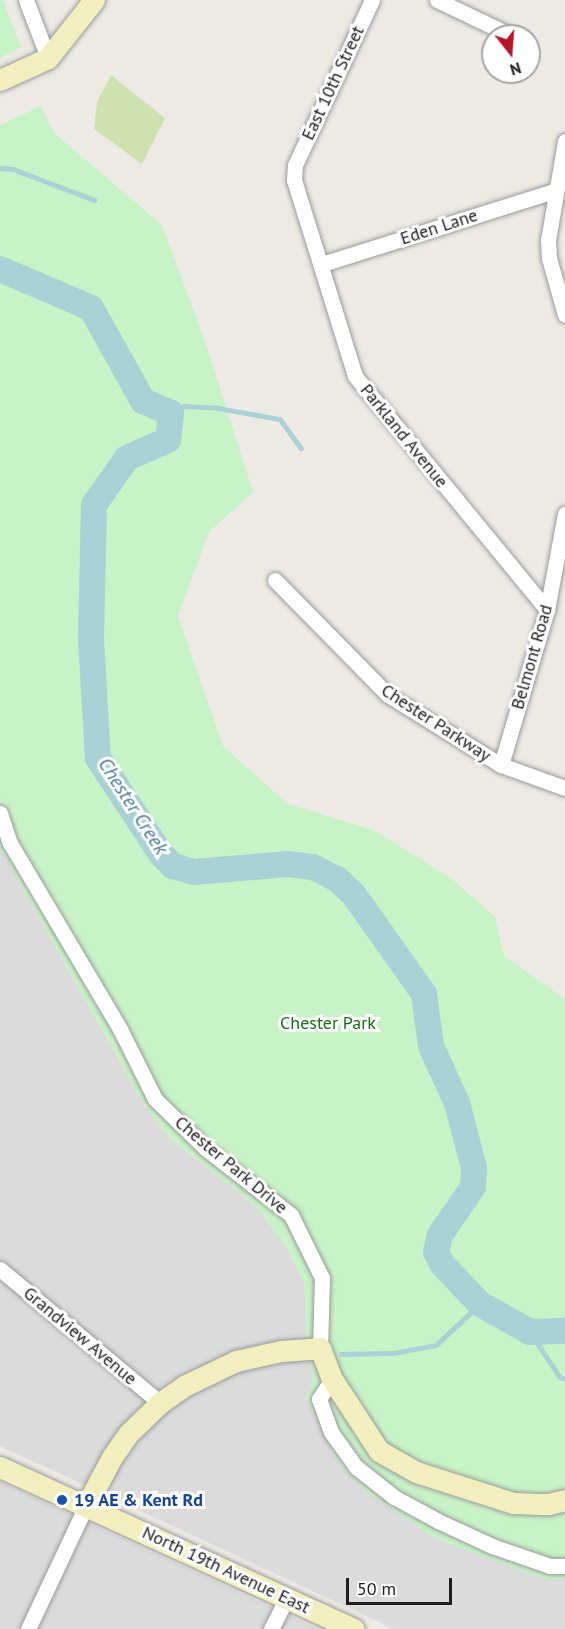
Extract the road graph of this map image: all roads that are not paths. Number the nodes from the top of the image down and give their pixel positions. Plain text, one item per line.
1 (26, 0) edge
2 (94, 0) edge
3 (372, 0) edge
4 (437, 0) edge
5 (487, 24) edge
6 (48, 58) junction
7 (9, 75) edge
8 (565, 141) edge
9 (295, 165) joint
10 (556, 190) junction
11 (322, 264) junction
12 (565, 315) edge
13 (565, 514) edge
14 (275, 580) dead end
15 (547, 610) junction
16 (501, 765) junction
17 (565, 788) edge
18 (0, 813) edge
19 (5, 845) edge
20 (0, 1269) edge
21 (320, 1348) junction
22 (332, 1379) junction
23 (160, 1403) junction
24 (0, 1467) edge
25 (565, 1500) edge
26 (86, 1506) junction
27 (565, 1566) edge
28 (287, 1598) junction
29 (28, 1629) edge
30 (271, 1629) edge
31 (354, 1629) edge

1 - 6 street
2 - 6 street
3 - 9 street, East 10th Street
4 - 5 street
6 - 7 street
8 - 10 street
9 - 11 street, Parkland Avenue
10 - 11 street, Eden Lane
10 - 12 street
11 - 15 street, Parkland Avenue
13 - 15 street, Belmont Road
14 - 16 street, Chester Parkway
15 - 16 street, Belmont Road
16 - 17 street, Chester Parkway
18 - 19 street, Chester Park Drive
19 - 21 street, Chester Park Drive
20 - 23 street, Grandview Avenue
21 - 22 street, Chester Park Drive
21 - 23 street
22 - 25 street, Chester Park Drive
22 - 27 street
23 - 26 street
24 - 26 street, North 19th Avenue East
26 - 28 street, North 19th Avenue East
26 - 29 street
28 - 30 street
28 - 31 street, North 19th Avenue East

